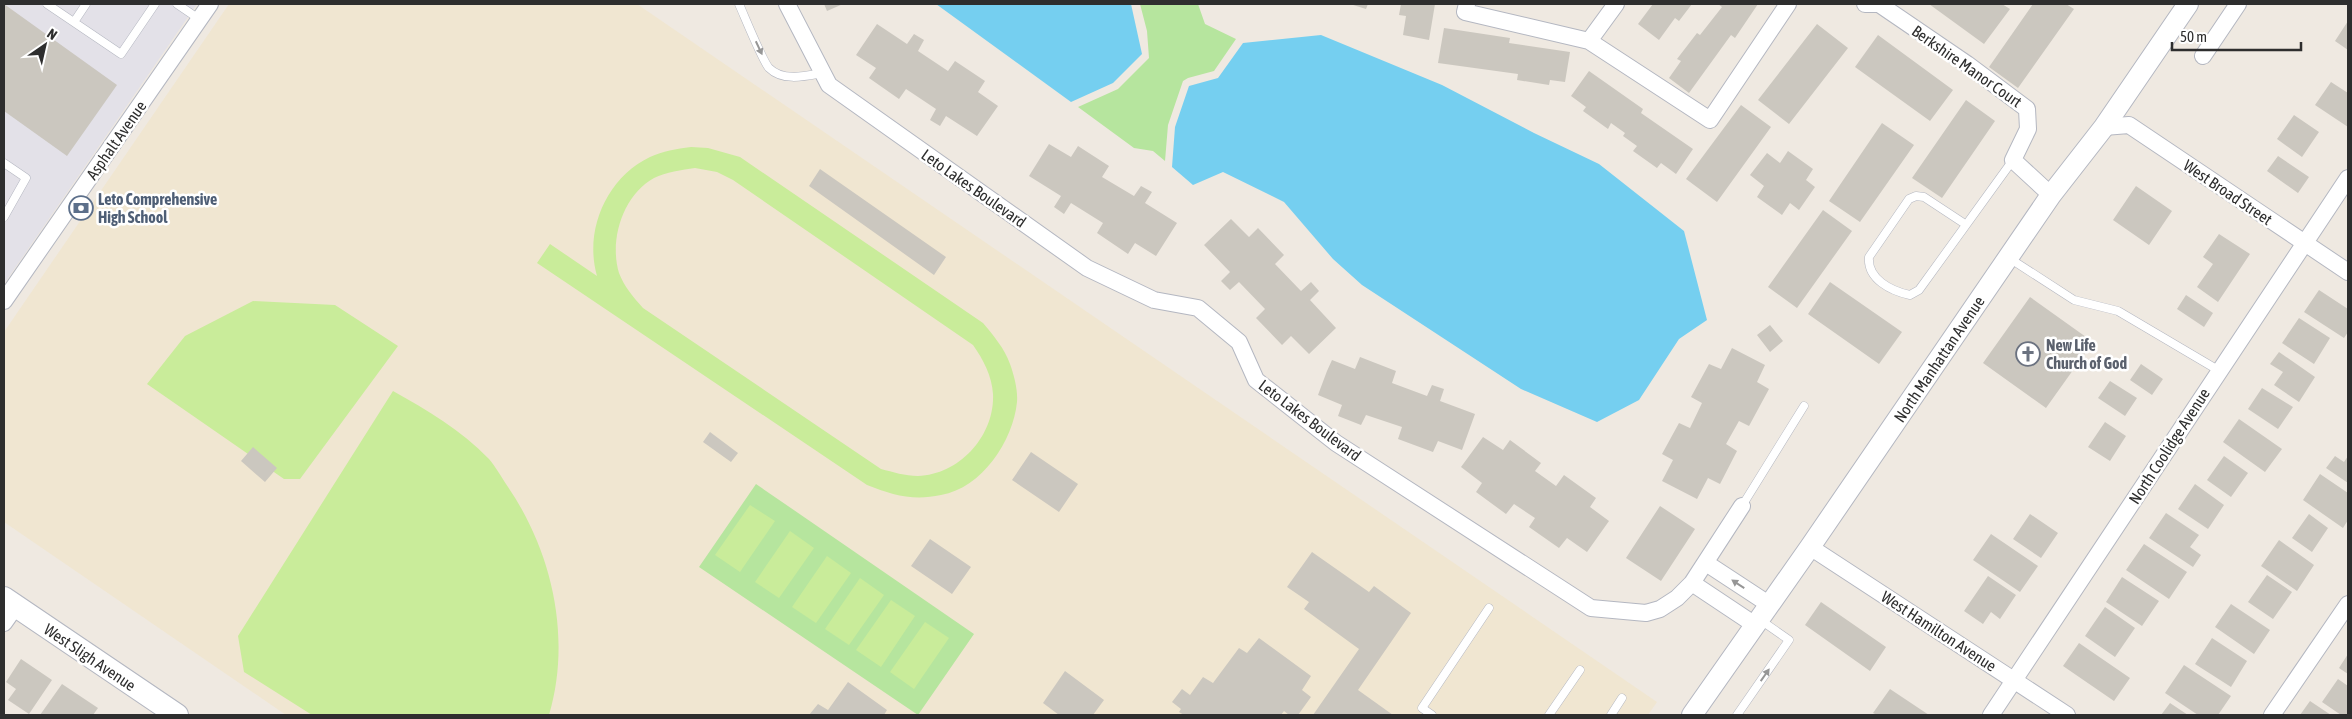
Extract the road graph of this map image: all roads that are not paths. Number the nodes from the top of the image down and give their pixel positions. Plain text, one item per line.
1 (47, 4) edge
2 (86, 4) edge
3 (155, 4) edge
4 (177, 4) edge
5 (210, 4) edge
6 (739, 4) edge
7 (787, 4) edge
8 (1467, 4) edge
9 (1616, 4) edge
10 (1788, 4) edge
11 (1865, 4) edge
12 (2188, 4) edge
13 (2238, 4) edge
14 (199, 20) junction
15 (74, 22) junction
16 (1589, 41) junction
17 (2203, 56) dead end
18 (822, 73) junction
19 (2104, 127) junction
20 (2013, 160) junction
21 (4, 163) edge
22 (2348, 178) edge
23 (2051, 195) junction
24 (4, 217) edge
25 (1965, 224) junction
26 (2304, 243) junction
27 (2009, 258) junction
28 (2348, 272) edge
29 (4, 301) edge
30 (2218, 370) junction
31 (1804, 406) dead end
32 (1742, 506) joint
33 (1810, 547) junction
34 (1706, 563) junction
35 (1692, 583) junction
36 (2348, 604) edge
37 (1489, 608) dead end
38 (8, 609) edge
39 (1762, 617) junction
40 (1580, 670) dead end
41 (2015, 681) junction
42 (1622, 698) dead end
43 (177, 715) edge
44 (1432, 715) edge
45 (1549, 715) edge
46 (1611, 715) edge
47 (1692, 715) edge
48 (1737, 715) edge
49 (1990, 715) edge
50 (2067, 715) edge
51 (2272, 715) edge

1 - 15 lane
2 - 15 lane
3 - 15 lane
4 - 14 lane
5 - 14 street, Asphalt Avenue
6 -> 18 lane
7 - 18 street, Leto Lakes Boulevard
8 - 16 street
9 - 16 street
10 - 16 street
11 - 20 street, Berkshire Manor Court
12 - 19 street, North Manhattan Avenue
13 - 17 street
14 - 29 street, Asphalt Avenue
18 - 35 street, Leto Lakes Boulevard
19 - 23 street, North Manhattan Avenue
19 - 26 street, West Broad Street
20 - 23 street
20 - 25 lane
21 - 24 lane
22 - 26 street, North Coolidge Avenue
23 - 27 street, North Manhattan Avenue
25 - 25 lane
26 - 28 street, West Broad Street
26 - 30 street, North Coolidge Avenue
27 - 30 lane
27 - 33 street, North Manhattan Avenue
30 - 41 street, North Coolidge Avenue
31 - 32 lane
32 - 34 street, Leto Lakes Boulevard
33 - 39 street, North Manhattan Avenue
33 - 41 street, West Hamilton Avenue
34 - 35 street, Leto Lakes Boulevard
39 -> 34 street
35 - 39 street
36 - 51 street
37 - 44 lane
38 - 43 main road, West Sligh Avenue
39 - 47 street, North Manhattan Avenue
48 -> 39 lane
40 - 45 lane
41 - 49 street, North Coolidge Avenue
41 - 50 street, West Hamilton Avenue
42 - 46 lane

